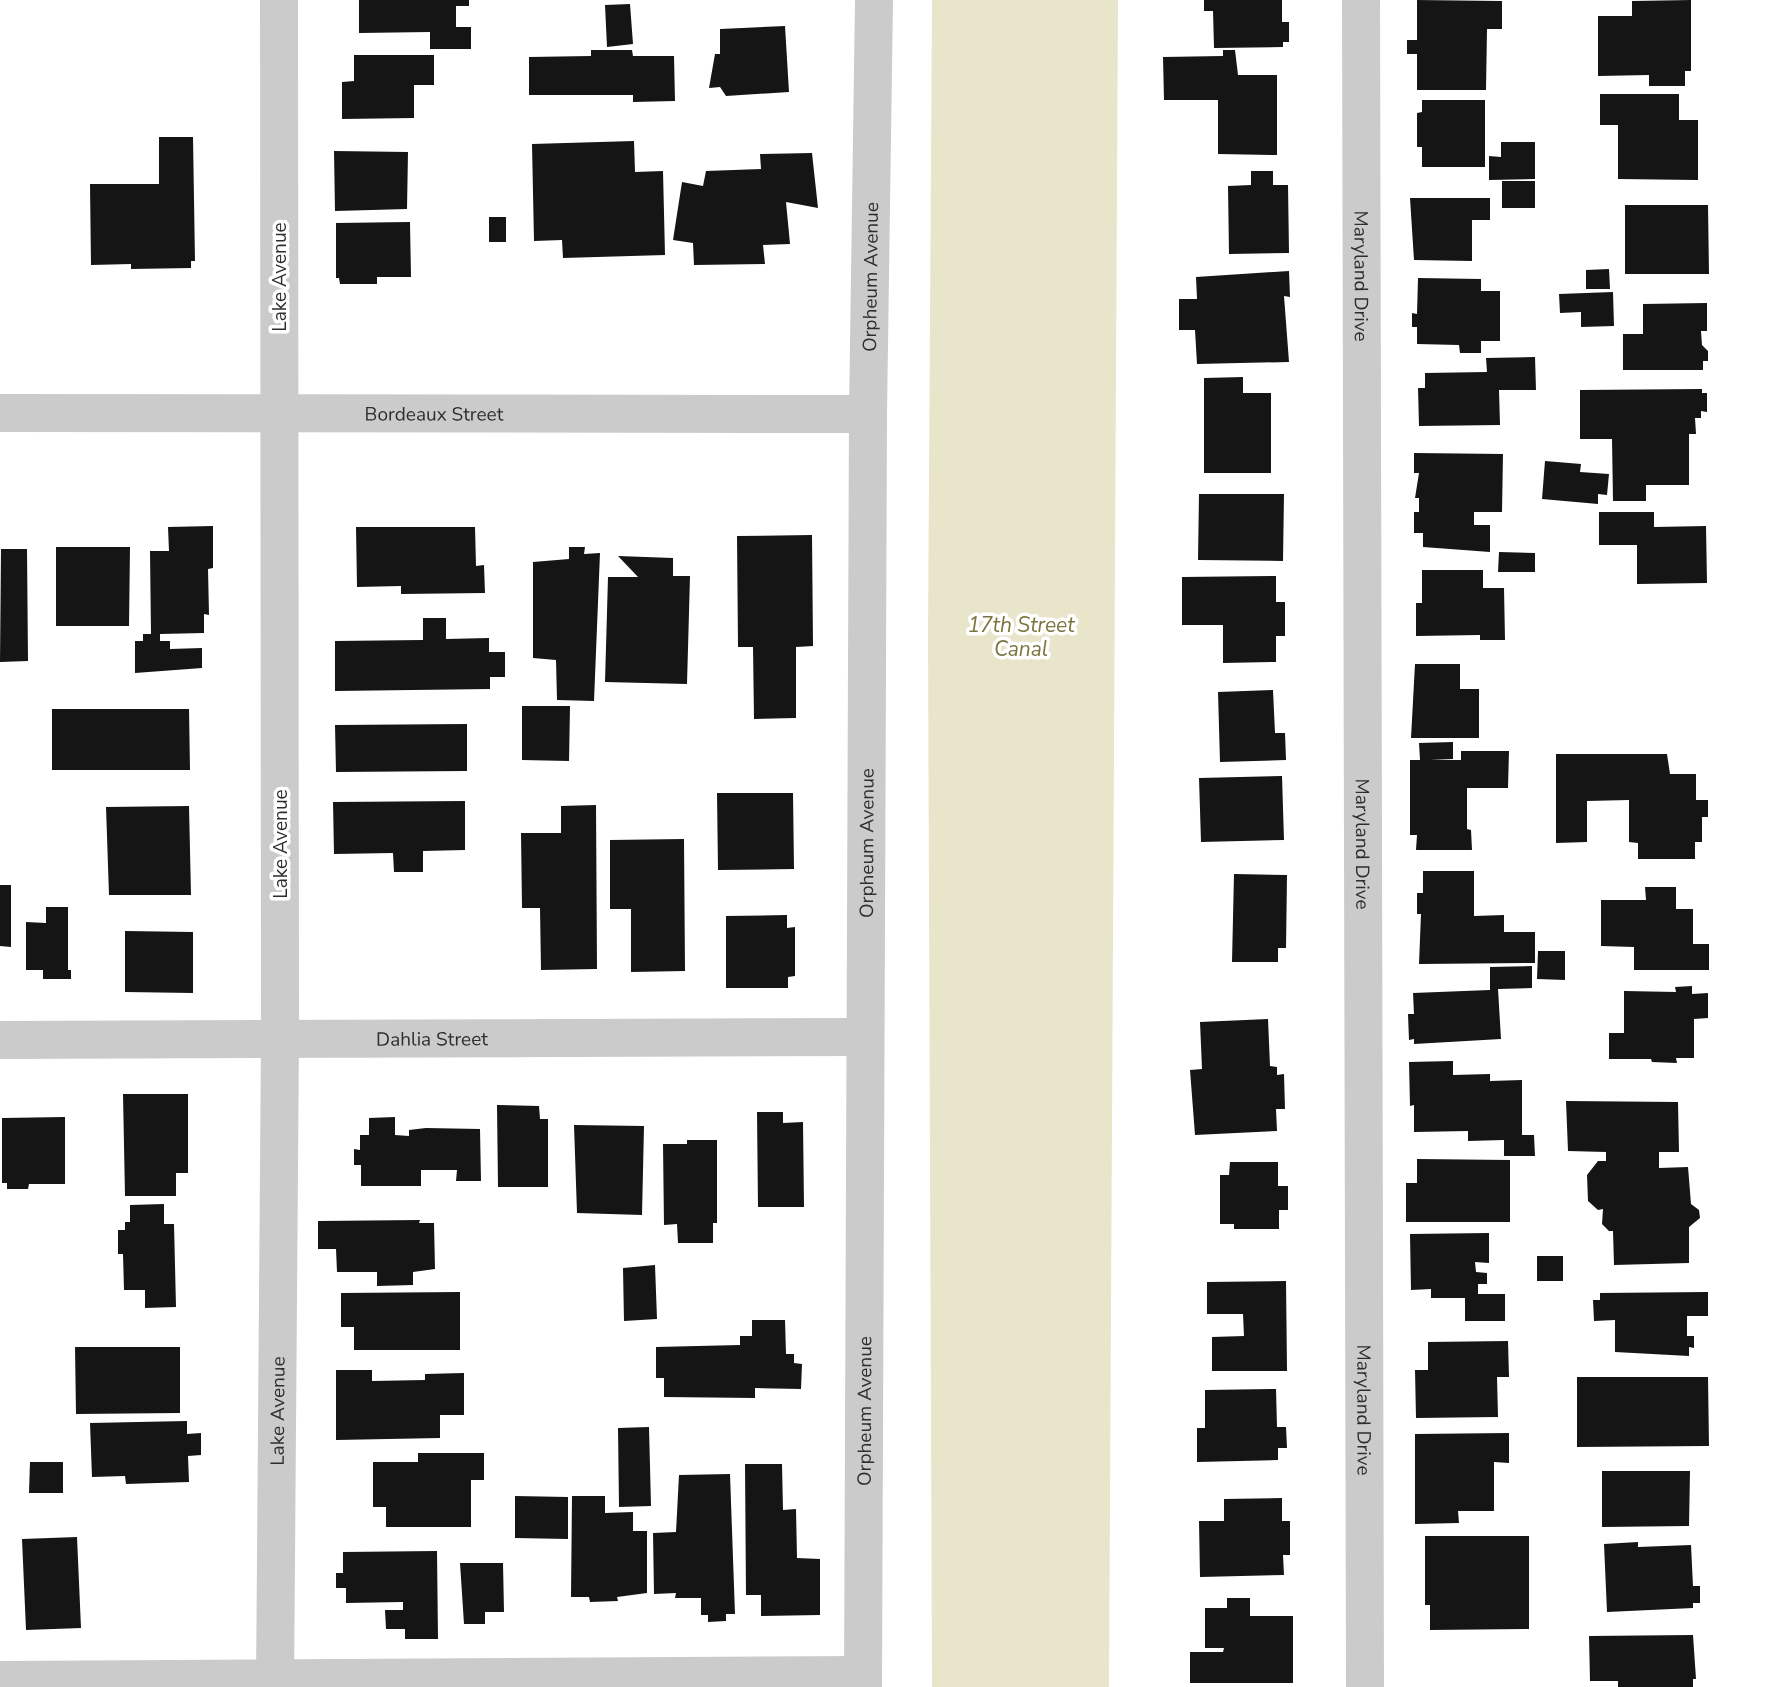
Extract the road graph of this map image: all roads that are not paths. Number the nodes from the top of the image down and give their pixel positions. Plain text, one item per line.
1 (279, 0) edge
2 (874, 0) edge
3 (1361, 0) edge
4 (279, 412) junction
5 (0, 413) edge
6 (868, 414) junction
7 (865, 1037) junction
8 (280, 1038) junction
9 (0, 1040) edge
10 (0, 1680) edge
11 (863, 1681) edge
12 (275, 1684) edge
13 (1365, 1687) edge

1 - 4 street, Lake Avenue
2 - 6 street, Orpheum Avenue
3 - 13 street, Maryland Drive
4 - 5 street, Bordeaux Street
4 - 6 street, Bordeaux Street
4 - 8 street, Lake Avenue
6 - 7 street, Orpheum Avenue
7 - 8 street, Dahlia Street
7 - 11 street, Orpheum Avenue
8 - 9 street, Dahlia Street
8 - 12 street, Lake Avenue
10 - 12 street
11 - 12 street

